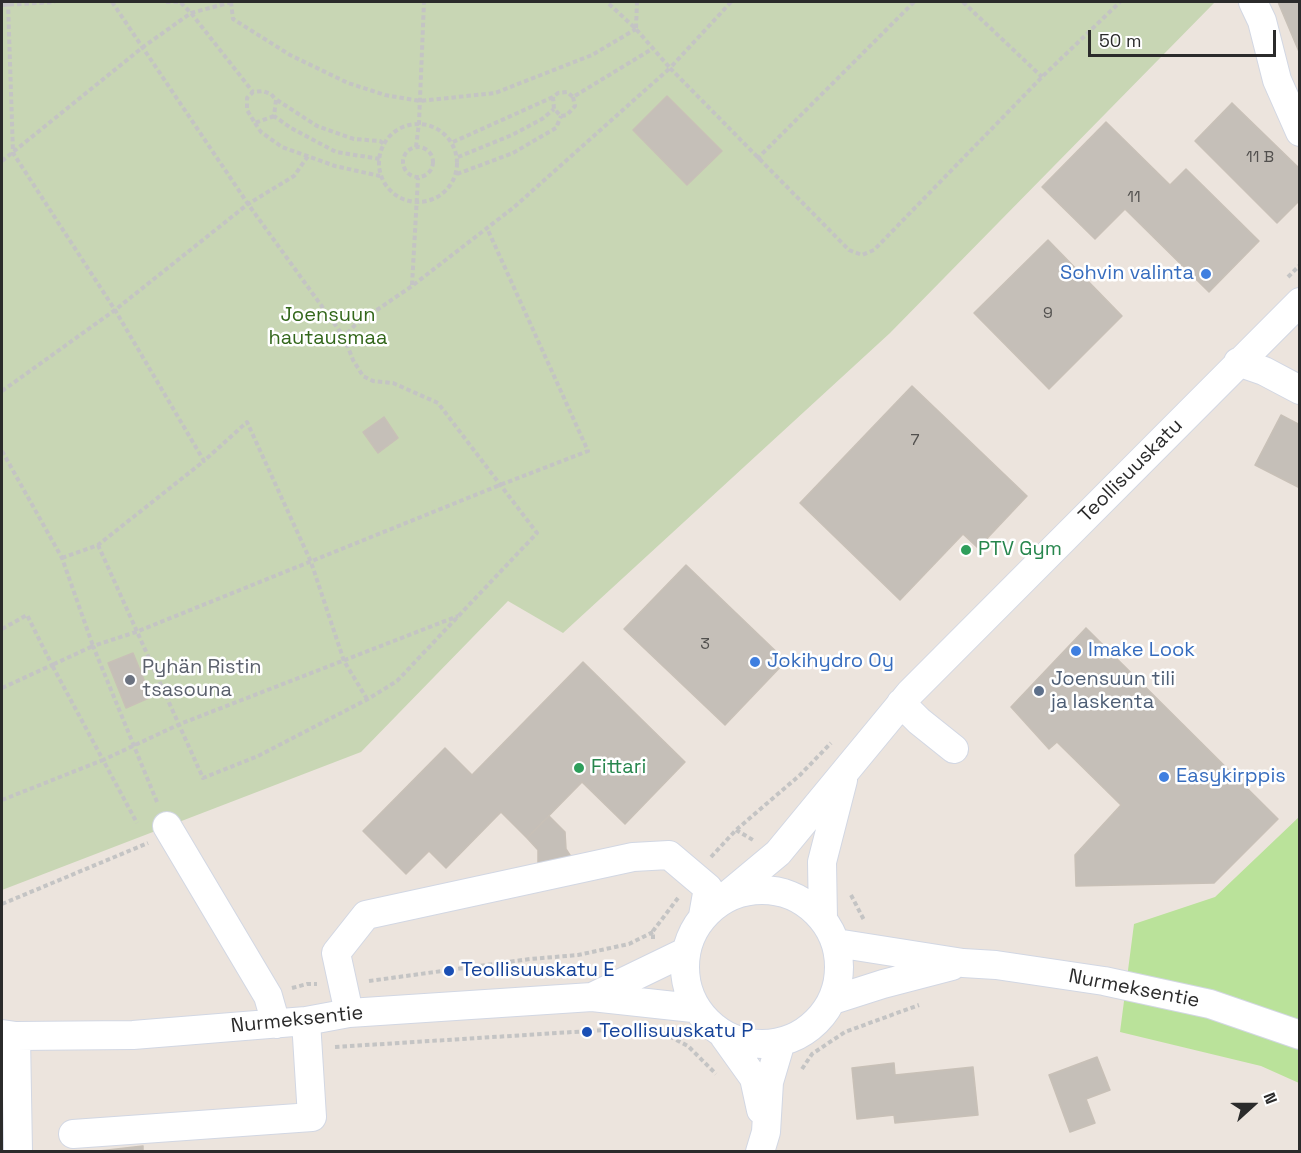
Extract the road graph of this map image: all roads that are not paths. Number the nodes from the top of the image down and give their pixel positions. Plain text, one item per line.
1 (1253, 2) edge
2 (1299, 132) edge
3 (1299, 302) edge
4 (1238, 362) junction
5 (1299, 390) edge
6 (902, 703) junction
7 (954, 750) dead end
8 (844, 775) junction
9 (167, 826) road end
10 (714, 907) junction
11 (830, 931) junction
12 (685, 952) junction
13 (963, 963) junction
14 (592, 997) junction
15 (833, 1000) junction
16 (693, 1008) junction
17 (349, 1013) junction
18 (276, 1024) junction
19 (8, 1035) edge
20 (306, 1035) junction
21 (1299, 1035) edge
22 (724, 1036) junction
23 (780, 1045) junction
24 (761, 1080) junction
25 (73, 1134) dead end
26 (763, 1142) edge
27 (18, 1152) edge

1 - 2 street
3 - 4 street, Teollisuuskatu
4 - 5 street
4 - 6 street, Teollisuuskatu
6 - 7 street
6 - 8 street, Teollisuuskatu
8 - 10 street, Teollisuuskatu
8 - 11 street, Teollisuuskatu
9 - 18 street
10 - 11 street
10 - 12 street
10 - 17 street
11 - 13 street, Nurmeksentie
11 - 15 street
12 - 14 street, Nurmeksentie
12 - 16 street
13 - 15 street, Nurmeksentie
13 - 21 street, Nurmeksentie
14 - 16 street, Nurmeksentie
14 - 17 street, Nurmeksentie
15 - 23 street
16 - 22 street
17 - 20 street, Nurmeksentie
18 - 19 street, Nurmeksentie
18 - 20 street, Nurmeksentie
19 - 27 street
20 - 25 street
22 - 23 street
22 - 24 street
23 - 24 street
24 - 26 street

